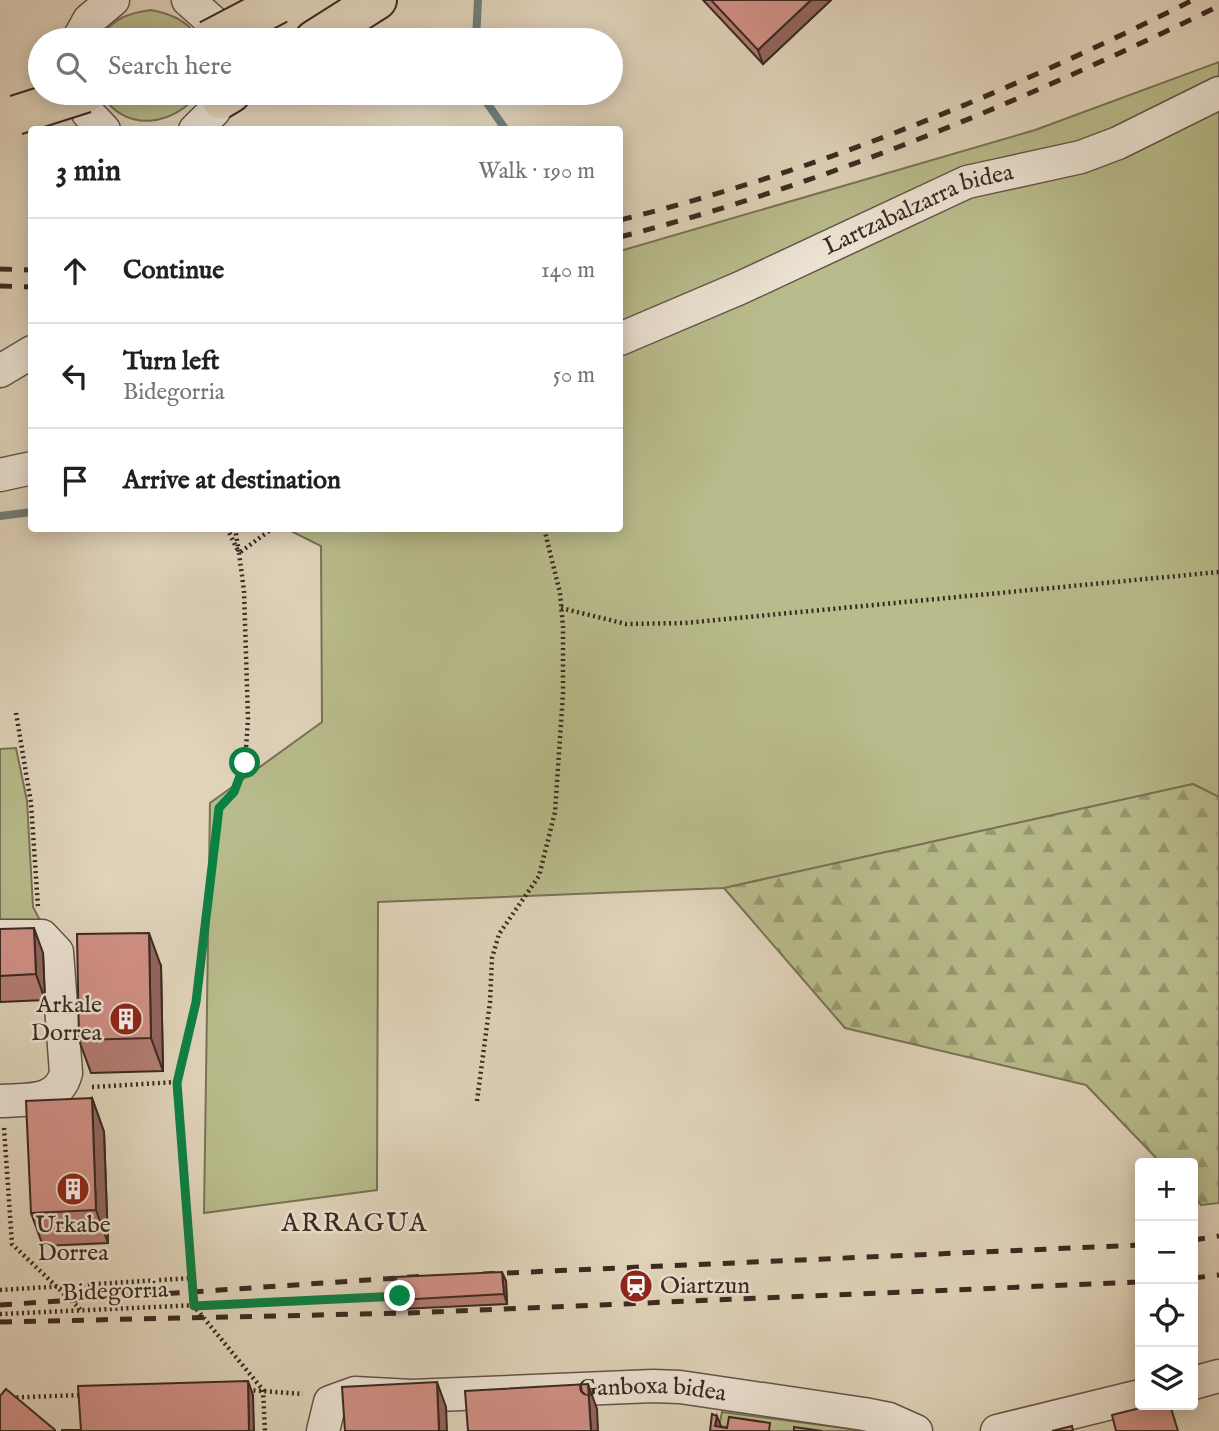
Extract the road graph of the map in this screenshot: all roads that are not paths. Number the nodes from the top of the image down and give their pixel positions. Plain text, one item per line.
1 (113, 0) edge
2 (188, 0) edge
3 (377, 0) edge
4 (282, 2) edge
5 (85, 20) edge
6 (217, 28) edge
7 (232, 28) edge
8 (333, 28) edge
9 (1219, 93) edge
10 (46, 105) edge
11 (84, 105) edge
12 (8, 117) edge
13 (101, 126) edge
14 (623, 338) edge
15 (28, 354) edge
16 (0, 372) edge
17 (28, 469) edge
18 (0, 475) edge
19 (0, 936) edge
20 (1, 1101) edge
21 (1219, 1376) edge
22 (1198, 1382) edge
23 (1135, 1397) edge
24 (327, 1417) edge
25 (916, 1431) edge
26 (997, 1431) edge

1 - 5 street
2 - 6 street
3 - 8 main road
4 - 7 main road, bridge
9 - 14 street, Lartzabalzarra bidea
10 - 12 main road, bridge
11 - 13 street
15 - 16 street
17 - 18 street
19 - 20 street
21 - 22 street
23 - 26 street
24 - 25 street, Ganboxa bidea

